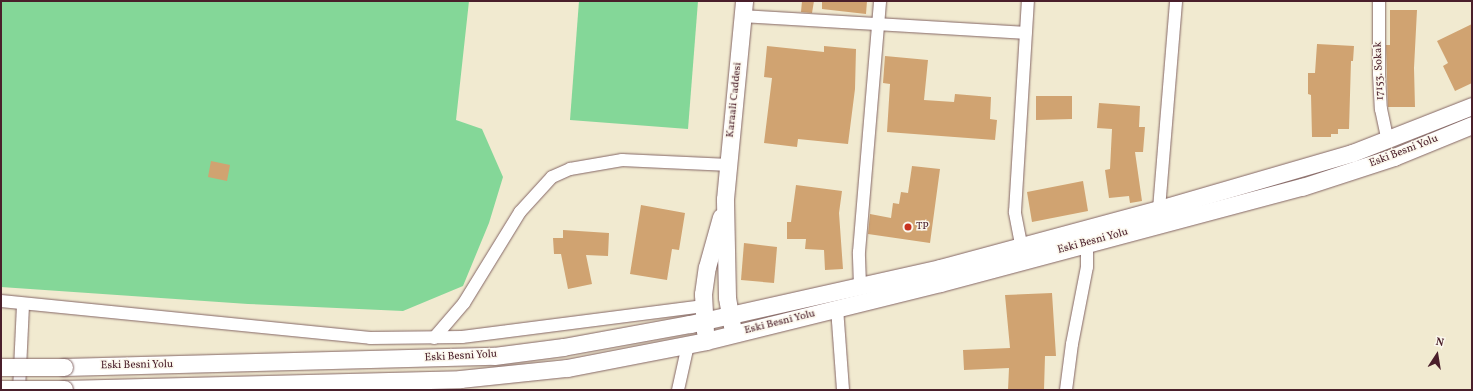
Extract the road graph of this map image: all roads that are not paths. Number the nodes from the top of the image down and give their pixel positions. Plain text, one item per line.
1 (880, 1) edge
2 (1028, 1) edge
3 (1176, 1) edge
4 (1379, 1) edge
5 (744, 9) edge
6 (878, 24) junction
7 (1025, 33) junction
8 (1472, 106) edge
9 (1472, 125) edge
10 (1388, 140) junction
11 (729, 165) junction
12 (726, 199) junction
13 (1159, 209) junction
14 (1021, 244) junction
15 (1087, 244) junction
16 (860, 286) junction
17 (1, 301) edge
18 (23, 304) junction
19 (837, 308) junction
20 (704, 314) junction
21 (731, 314) junction
22 (734, 334) junction
23 (434, 338) junction
24 (706, 341) junction
25 (688, 344) junction
26 (1, 367) edge
27 (1, 389) edge
28 (64, 389) edge
29 (19, 390) edge
30 (678, 390) edge
31 (844, 390) edge
32 (1066, 390) edge

1 - 6 street
2 - 7 street
3 - 13 street
4 - 10 street, 17153. Sokak
5 - 6 street
5 - 11 main road, Karaali Caddesi
6 - 7 street
6 - 16 street
7 - 14 street
8 - 10 main road, Eski Besni Yolu
9 - 15 main road, Eski Besni Yolu
10 - 13 main road, Eski Besni Yolu
11 - 12 main road, Karaali Caddesi
11 - 23 street
12 - 20 main road
12 - 21 main road
13 - 14 main road, Eski Besni Yolu
14 - 16 main road, Eski Besni Yolu
15 - 19 main road, Eski Besni Yolu
15 - 32 street
16 - 21 main road, Eski Besni Yolu
17 - 18 street
18 - 23 street
18 - 29 street
19 - 22 main road, Eski Besni Yolu
19 - 31 street
20 - 21 main road, Eski Besni Yolu
20 - 23 street
20 - 24 main road
20 - 26 main road, Eski Besni Yolu, bridge
21 - 22 main road
22 - 24 main road, Eski Besni Yolu
24 - 25 main road, Eski Besni Yolu
25 - 28 main road, Eski Besni Yolu
25 - 30 street
27 - 28 main road, Eski Besni Yolu, bridge

